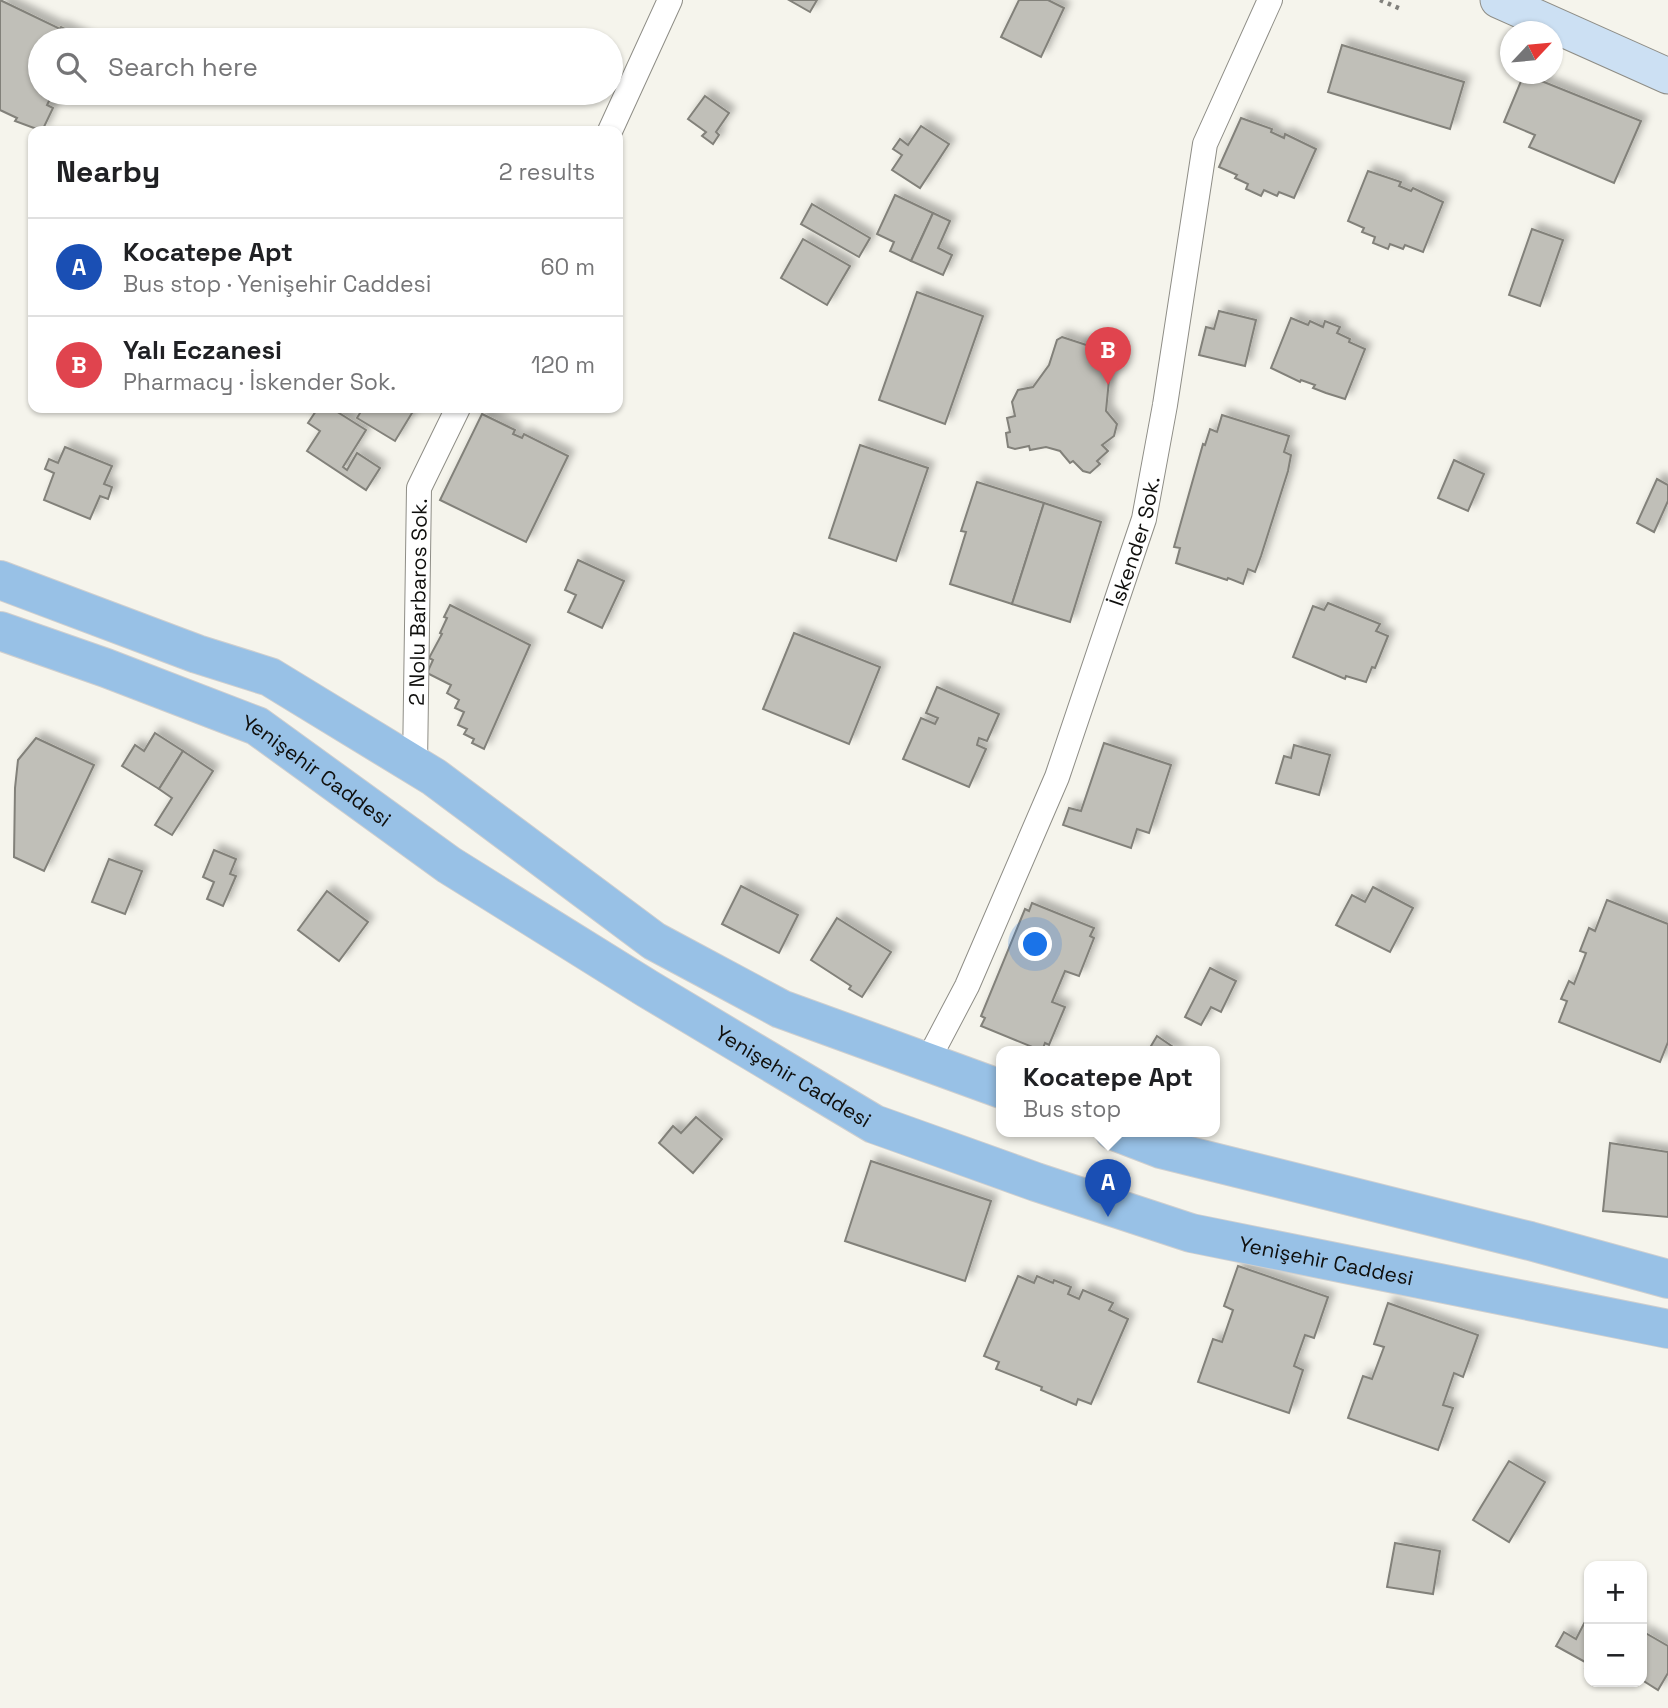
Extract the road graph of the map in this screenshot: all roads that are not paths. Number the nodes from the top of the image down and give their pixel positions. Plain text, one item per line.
1 (670, 0) edge
2 (1270, 0) edge
3 (1498, 0) edge
4 (1668, 76) edge
5 (623, 103) edge
6 (622, 105) edge
7 (612, 126) edge
8 (456, 413) edge
9 (0, 580) edge
10 (0, 631) edge
11 (415, 765) junction
12 (927, 1062) junction
13 (996, 1087) edge
14 (1130, 1137) edge
15 (1668, 1279) edge
16 (1668, 1329) edge

1 - 5 street
2 - 12 street, İskender Sok.
3 - 4 main road
6 - 7 street
8 - 11 street, 2 Nolu Barbaros Sok.
9 - 11 main road
10 - 16 main road, Yenişehir Caddesi
11 - 12 main road
12 - 13 main road
14 - 15 main road

